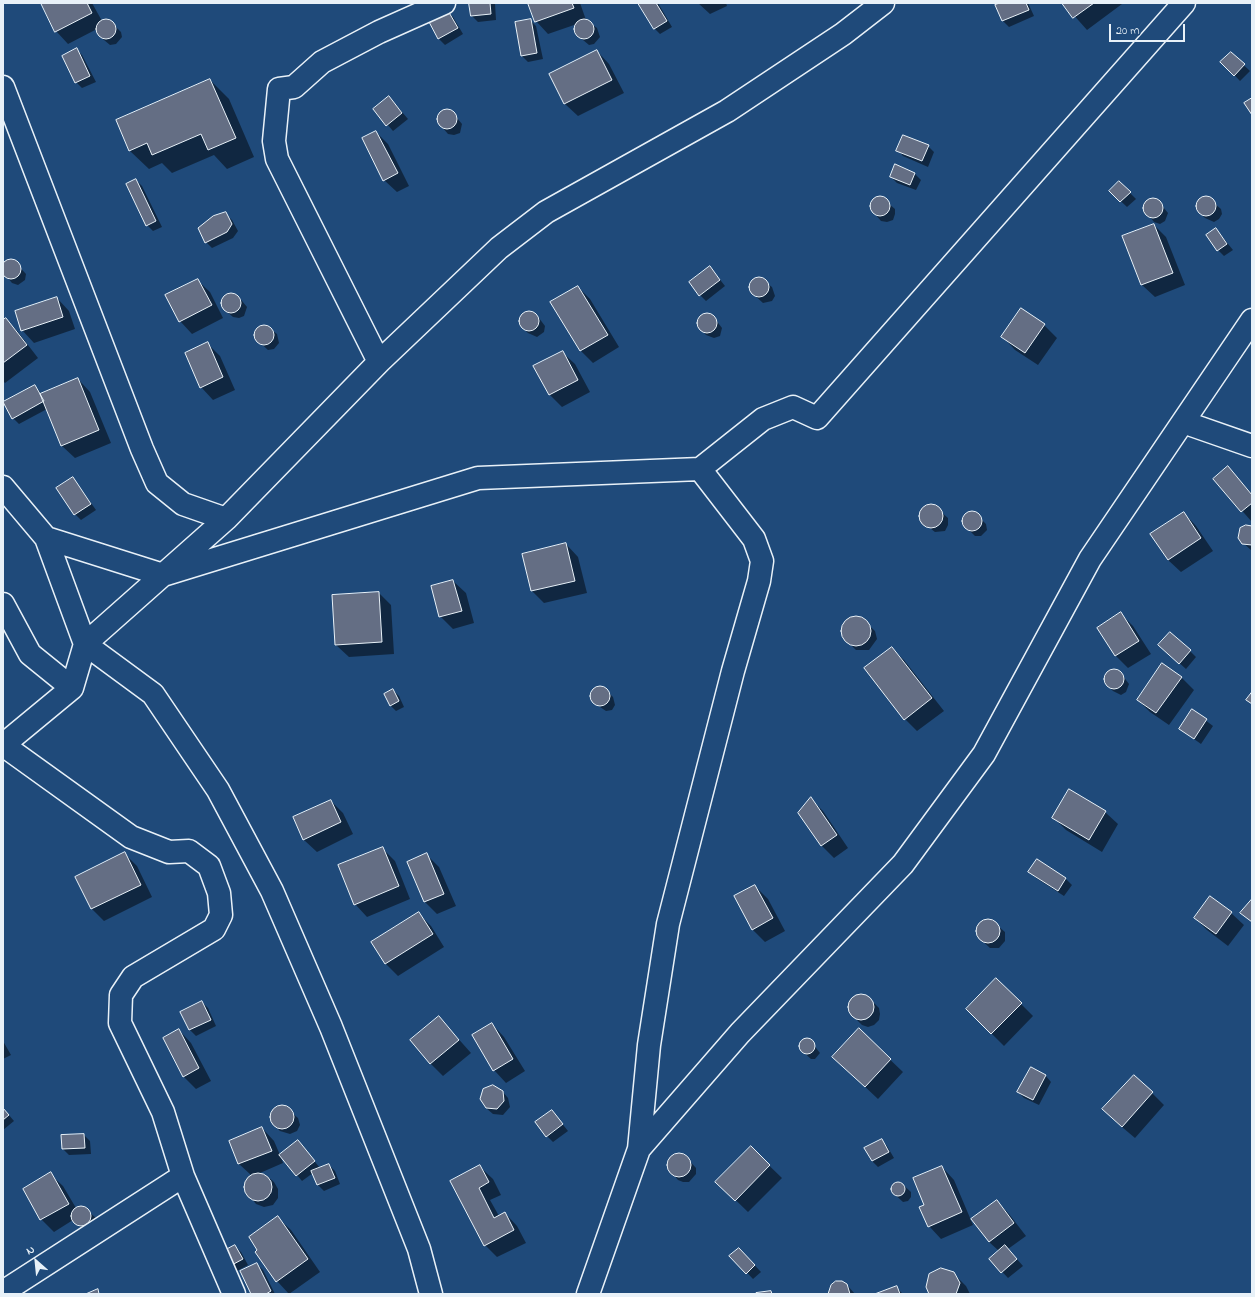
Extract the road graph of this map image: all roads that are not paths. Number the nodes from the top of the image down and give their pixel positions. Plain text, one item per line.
1 (444, 3) edge
2 (883, 3) edge
3 (1184, 3) edge
4 (3, 87) edge
5 (1252, 320) edge
6 (379, 362) junction
7 (1183, 422) junction
8 (1252, 446) edge
9 (700, 469) junction
10 (3, 487) edge
11 (226, 519) junction
12 (46, 538) junction
13 (163, 575) junction
14 (3, 604) edge
15 (85, 644) junction
16 (72, 688) junction
17 (3, 745) edge
18 (639, 1150) junction
19 (183, 1176) junction
20 (3, 1292) edge
21 (234, 1294) edge
22 (432, 1294) edge
23 (588, 1294) edge

1 - 6 street
2 - 6 street
3 - 9 street
4 - 11 street
5 - 7 street
6 - 11 street
7 - 8 street
7 - 18 street
9 - 13 street
9 - 18 street
10 - 12 street
11 - 13 street
12 - 13 street
12 - 15 street
13 - 15 street
14 - 16 street
15 - 16 street
15 - 22 street
16 - 17 street
17 - 19 street
18 - 23 street
19 - 20 street
19 - 21 street

